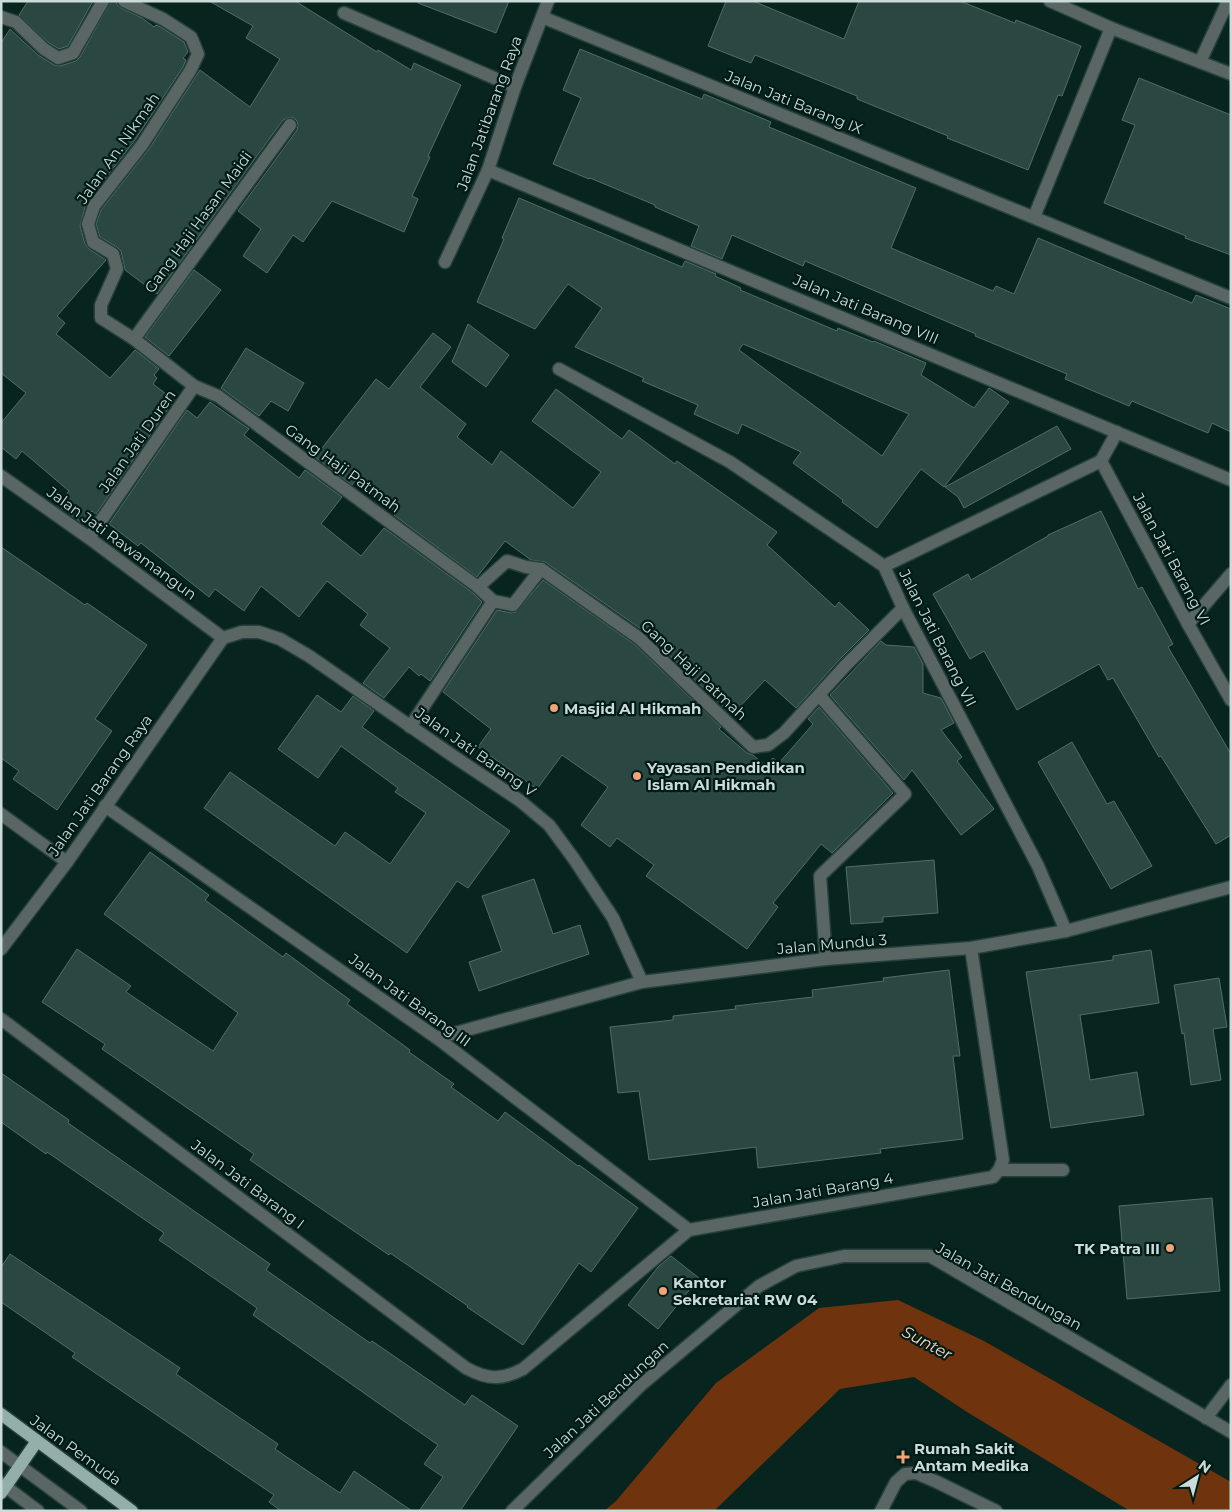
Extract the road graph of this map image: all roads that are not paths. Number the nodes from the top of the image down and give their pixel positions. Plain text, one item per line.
1 (103, 1) edge
2 (124, 1) edge
3 (548, 1) edge
4 (1050, 1) edge
5 (1228, 1) edge
6 (344, 12) dead end
7 (1, 17) edge
8 (542, 17) junction
9 (1111, 28) junction
10 (1200, 62) junction
11 (1231, 74) edge
12 (515, 87) junction
13 (290, 125) dead end
14 (488, 170) junction
15 (1034, 218) junction
16 (445, 262) dead end
17 (1231, 298) edge
18 (134, 339) junction
19 (559, 369) dead end
20 (194, 386) junction
21 (1117, 432) junction
22 (1101, 461) junction
23 (1, 476) edge
24 (1231, 480) edge
25 (89, 538) junction
26 (884, 566) junction
27 (541, 569) junction
28 (1231, 574) edge
29 (478, 587) junction
30 (493, 601) junction
31 (903, 608) junction
32 (1188, 624) junction
33 (222, 638) junction
34 (818, 695) junction
35 (1231, 700) edge
36 (410, 726) junction
37 (105, 806) junction
38 (1, 814) edge
39 (67, 862) junction
40 (1231, 887) edge
41 (1066, 931) junction
42 (971, 948) junction
43 (1, 949) edge
44 (826, 959) junction
45 (642, 982) junction
46 (1, 1019) edge
47 (437, 1038) junction
48 (999, 1170) junction
49 (1063, 1170) dead end
50 (689, 1230) junction
51 (1231, 1385) edge
52 (1, 1414) edge
53 (1206, 1418) junction
54 (1231, 1432) edge
55 (37, 1441) junction
56 (1, 1452) edge
57 (19, 1466) junction
58 (3, 1488) edge
59 (38, 1511) edge
60 (80, 1511) edge
61 (132, 1511) edge
62 (512, 1511) edge
63 (881, 1511) edge
64 (996, 1511) edge

1 - 7 street
2 - 18 street, Jalan An. Nikmah
3 - 8 street, Jalan Jatibarang Raya
4 - 9 street
5 - 10 street
6 - 12 street
8 - 12 street, Jalan Jatibarang Raya
8 - 15 street, Jalan Jati Barang IX
9 - 10 street
9 - 15 street
10 - 11 street
12 - 14 street, Jalan Jatibarang Raya
13 - 18 street, Gang Haji Hasan Maidi
14 - 16 street, Jalan Jatibarang Raya
14 - 21 street, Jalan Jati Barang VIII
15 - 17 street, Jalan Jati Barang IX
18 - 20 street, Jalan An. Nikmah
19 - 26 street, Jalan Jati Barang VII
20 - 25 street, Jalan Jati Duren
20 - 29 street, Gang Haji Patmah
21 - 22 street
21 - 24 street, Jalan Jati Barang VIII
22 - 26 street
22 - 32 street, Jalan Jati Barang VI
23 - 25 street, Jalan Jati Rawamangun
25 - 33 street, Jalan Jati Rawamangun
26 - 31 street, Jalan Jati Barang VII
27 - 29 street, Gang Haji Patmah
27 - 30 street
27 - 34 street, Gang Haji Patmah
28 - 32 street
29 - 30 street
30 - 36 street
31 - 34 street, Gang Haji Patmah
31 - 41 street, Jalan Jati Barang VII
32 - 35 street, Jalan Jati Barang VI
33 - 36 street, Jalan Jati Barang V
33 - 37 street, Jalan Jati Barang Raya
34 - 44 street
36 - 45 street, Jalan Jati Barang V
37 - 39 street, Jalan Jati Barang Raya
37 - 47 street, Jalan Jati Barang III
38 - 39 street
39 - 43 street, Jalan Jati Barang Raya
40 - 41 street, Jalan Mundu 3
41 - 42 street, Jalan Mundu 3
42 - 44 street, Jalan Mundu 3
42 - 48 street
44 - 45 street, Jalan Mundu 3
45 - 47 street, Jalan Mundu 3
46 - 50 street, Jalan Jati Barang I
47 - 50 street, Jalan Jati Barang III
48 - 49 street
48 - 50 street, Jalan Jati Barang 4
51 - 53 street
52 - 55 main road, Jalan Pemuda
53 - 54 street, Jalan Jati Bendungan
53 - 62 street, Jalan Jati Bendungan
55 - 57 main road
55 - 61 main road, Jalan Pemuda
56 - 57 street
57 - 58 main road
57 - 60 street
58 - 59 street
63 - 64 street

